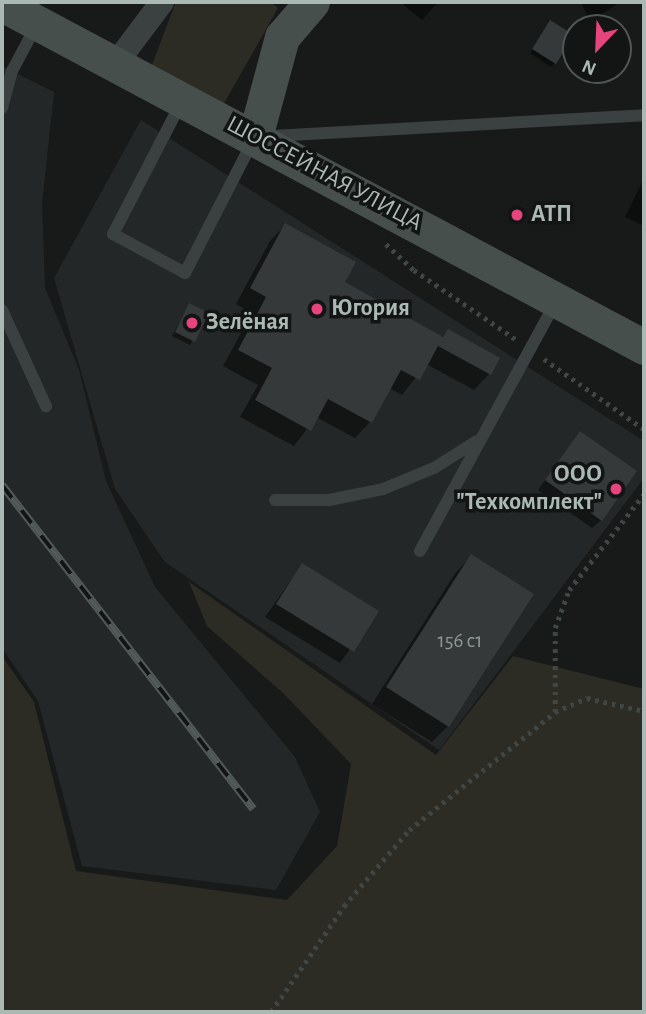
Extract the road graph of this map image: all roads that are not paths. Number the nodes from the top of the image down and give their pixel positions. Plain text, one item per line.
1 (162, 2) edge
2 (312, 2) edge
3 (2, 4) edge
4 (36, 26) junction
5 (114, 66) junction
6 (182, 101) junction
7 (2, 108) edge
8 (644, 115) edge
9 (255, 137) junction
10 (558, 298) junction
11 (2, 310) edge
12 (644, 347) edge
13 (46, 406) dead end
14 (480, 439) junction
15 (275, 500) dead end
16 (420, 551) dead end

1 - 5 street
2 - 9 main road
3 - 4 main road, ШОССЕЙНАЯ УЛИЦА
4 - 5 main road, ШОССЕЙНАЯ УЛИЦА
4 - 7 lane
5 - 6 main road, ШОССЕЙНАЯ УЛИЦА
6 - 9 main road, ШОССЕЙНАЯ УЛИЦА
6 - 9 lane
8 - 9 lane
9 - 10 main road, ШОССЕЙНАЯ УЛИЦА
10 - 12 main road, ШОССЕЙНАЯ УЛИЦА
10 - 14 lane
11 - 13 lane
14 - 15 lane
14 - 16 lane

